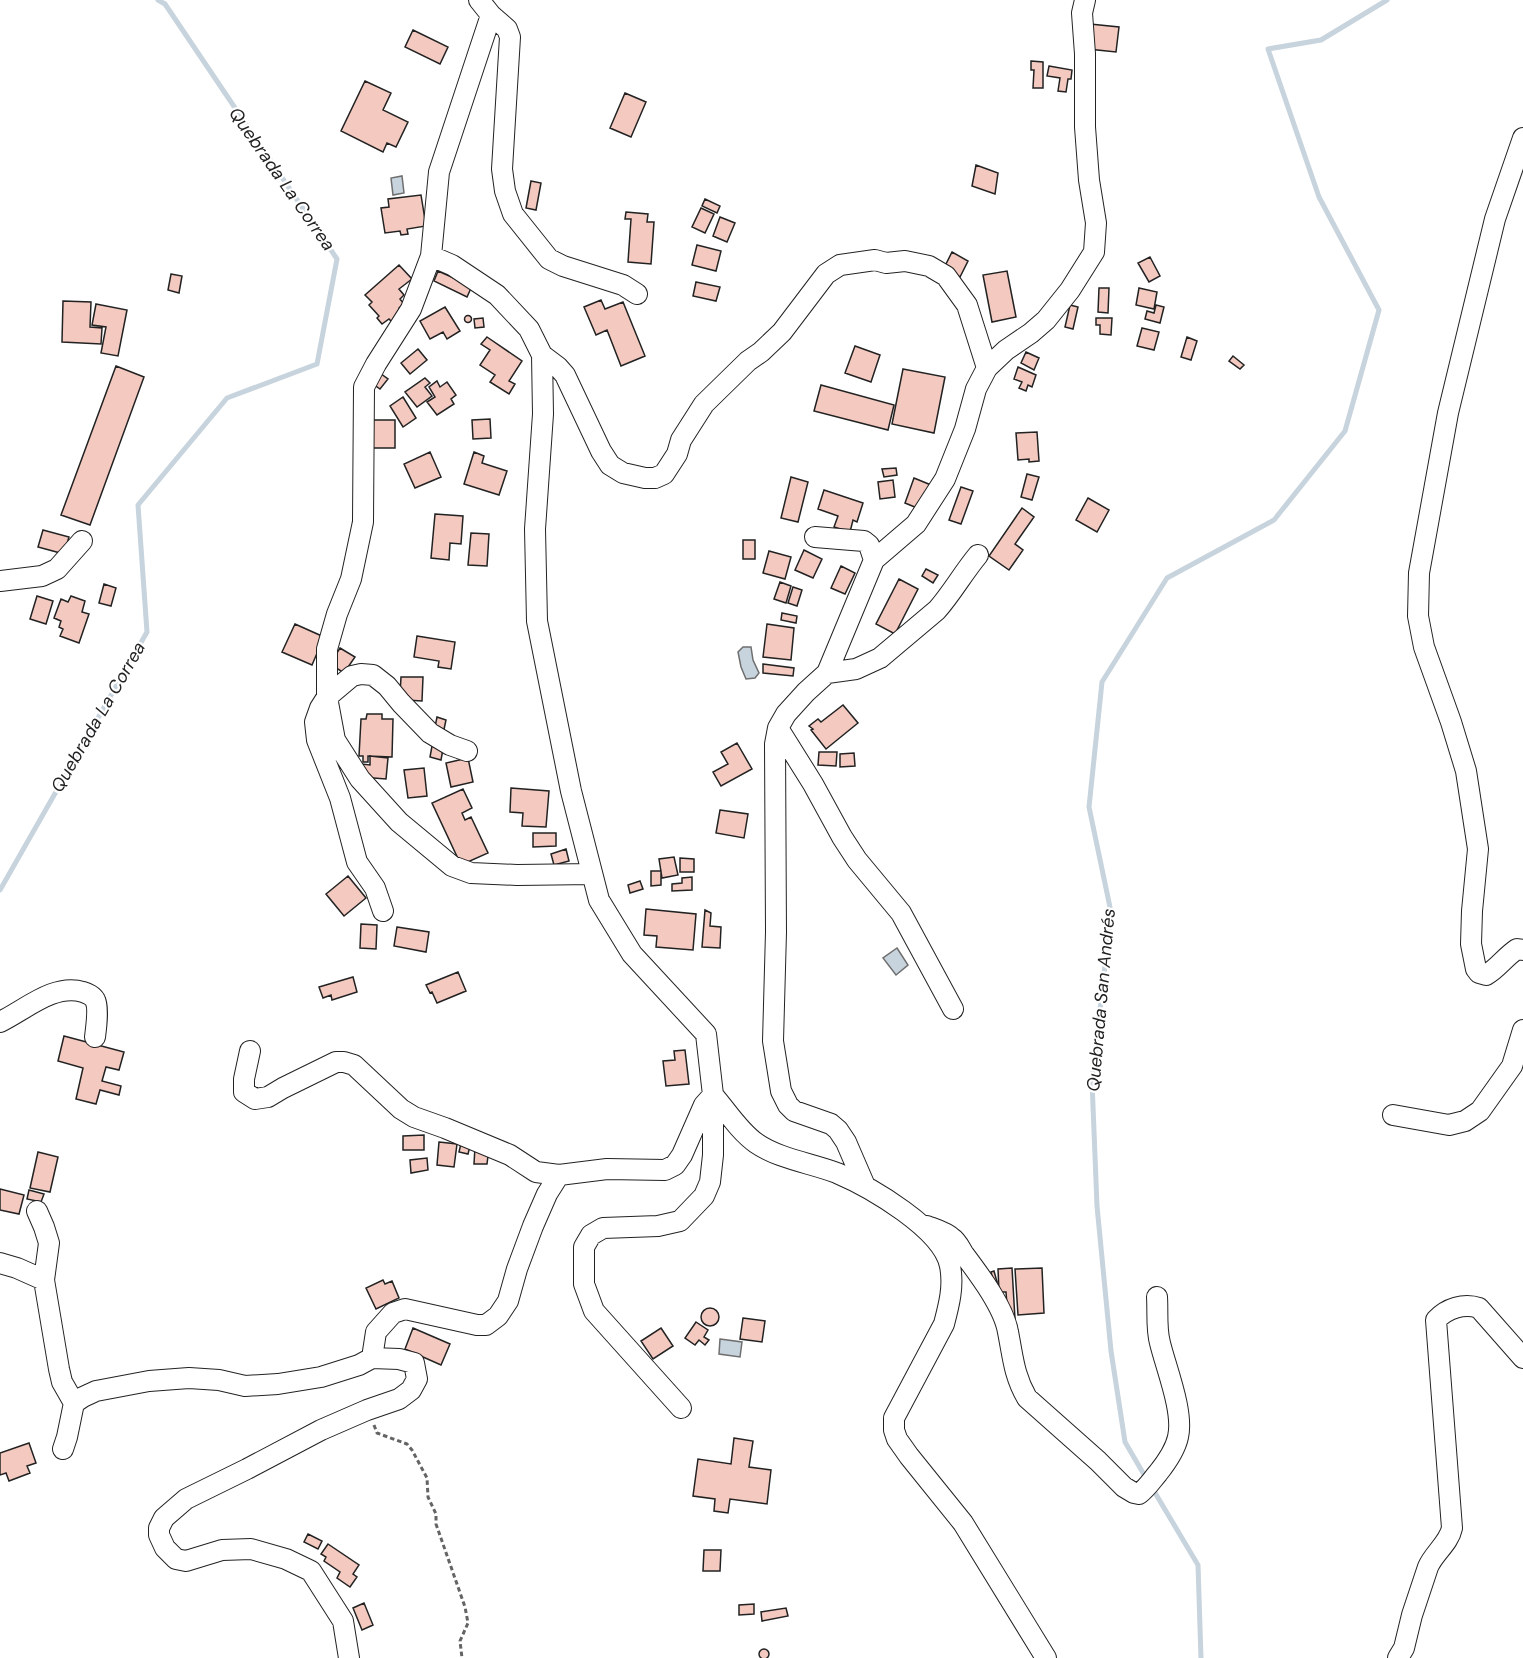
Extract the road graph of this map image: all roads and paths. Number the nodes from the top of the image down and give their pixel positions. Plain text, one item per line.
1 (1085, 0) edge
2 (485, 7) edge
3 (1523, 138) edge
4 (431, 256) junction
5 (637, 294) dead end
6 (542, 355) junction
7 (987, 368) junction
8 (815, 537) dead end
9 (82, 541) dead end
10 (978, 555) dead end
11 (874, 560) junction
12 (0, 581) edge
13 (827, 673) junction
14 (327, 697) junction
15 (778, 728) junction
16 (467, 751) dead end
17 (592, 874) junction
18 (383, 911) dead end
19 (1523, 950) edge
20 (953, 1009) dead end
21 (0, 1022) edge
22 (1523, 1030) edge
23 (95, 1037) dead end
24 (250, 1051) dead end
25 (713, 1095) junction
26 (1393, 1115) dead end
27 (559, 1175) junction
28 (865, 1186) junction
29 (38, 1211) dead end
30 (917, 1220) junction
31 (0, 1263) edge
32 (44, 1280) junction
33 (1157, 1297) dead end
34 (372, 1358) junction
35 (1523, 1358) edge
36 (74, 1403) junction
37 (681, 1408) dead end
38 (368, 1410) junction
39 (63, 1449) dead end
40 (349, 1658) edge
41 (462, 1658) edge
42 (1046, 1658) edge
43 (1398, 1658) edge

1 - 7 street
2 - 4 street
2 - 5 street
3 - 19 street
4 - 6 street
4 - 14 street
6 - 7 street
6 - 17 street
7 - 11 street
8 - 11 street
9 - 12 street
10 - 13 street
11 - 13 street
13 - 15 street
14 - 16 street
14 - 17 street
14 - 18 street
15 - 20 street
15 - 28 street
17 - 25 street
21 - 23 street
22 - 26 street
24 - 27 street
25 - 27 street
25 - 28 street
25 - 37 street
27 - 34 street
28 - 30 street
29 - 32 street
30 - 33 street
30 - 42 street
31 - 32 street
32 - 36 street
34 - 36 street
34 - 38 street
35 - 43 street
36 - 39 street
38 - 40 street
38 - 41 path

